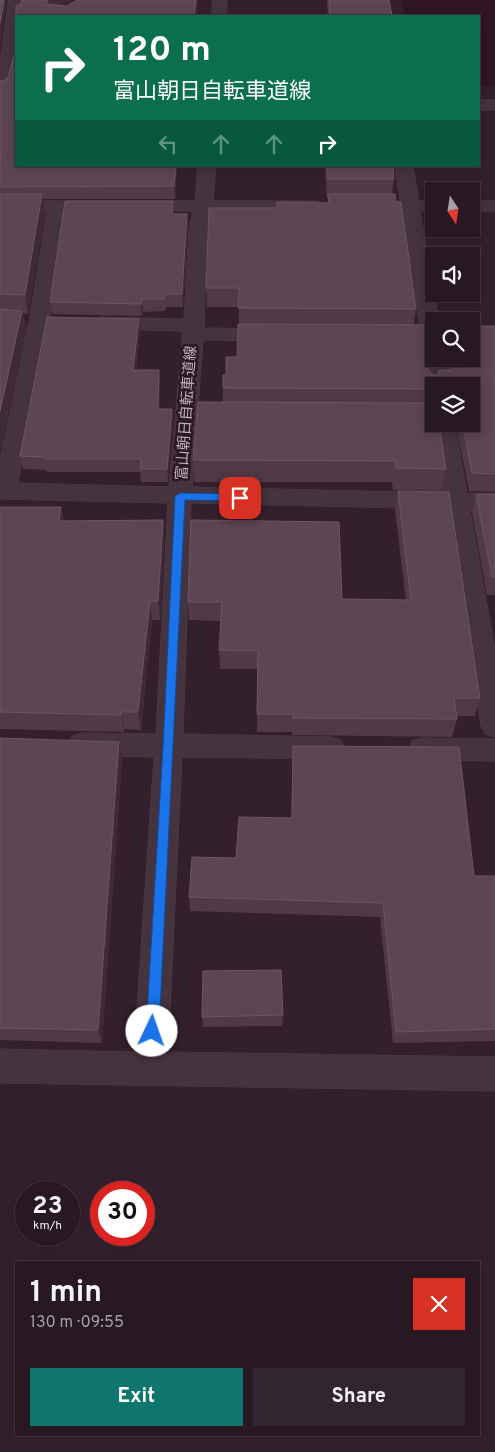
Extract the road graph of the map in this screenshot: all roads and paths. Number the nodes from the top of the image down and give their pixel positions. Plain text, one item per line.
1 (16, 0) edge
2 (220, 0) edge
3 (219, 15) edge
4 (10, 39) edge
5 (2, 98) edge
6 (480, 105) edge
7 (495, 105) edge
8 (207, 167) edge
9 (404, 167) edge
10 (57, 205) junction
11 (0, 206) edge
12 (203, 206) junction
13 (331, 206) edge
14 (351, 206) edge
15 (410, 206) junction
16 (425, 206) edge
17 (480, 206) edge
18 (495, 206) edge
19 (427, 312) edge
20 (49, 322) junction
21 (193, 330) junction
22 (292, 335) edge
23 (381, 335) edge
24 (425, 344) edge
25 (438, 432) edge
26 (2, 492) edge
27 (180, 496) junction
28 (495, 502) edge
29 (458, 503) junction
30 (495, 726) edge
31 (60, 744) edge
32 (169, 747) junction
33 (356, 749) edge
34 (396, 749) edge
35 (495, 750) edge
36 (0, 1066) edge
37 (150, 1069) junction
38 (495, 1074) edge

1 - 4 street
2 - 3 street
4 - 5 street
6 - 7 street
8 - 12 street, 富山朝日自転車道線
9 - 15 street
10 - 11 street
10 - 12 street
10 - 20 street
12 - 13 street
12 - 21 street, 富山朝日自転車道線
14 - 15 street
15 - 16 street
15 - 19 street
17 - 18 street
20 - 21 street
20 - 26 street
21 - 22 street
21 - 27 street, 富山朝日自転車道線
23 - 24 street
25 - 29 street
26 - 27 street
27 - 29 street, 富山朝日自転車道線
27 - 32 street
28 - 29 street, 富山朝日自転車道線
29 - 30 street
31 - 32 street
32 - 33 street
32 - 37 street
34 - 35 street
36 - 37 street
37 - 38 street

